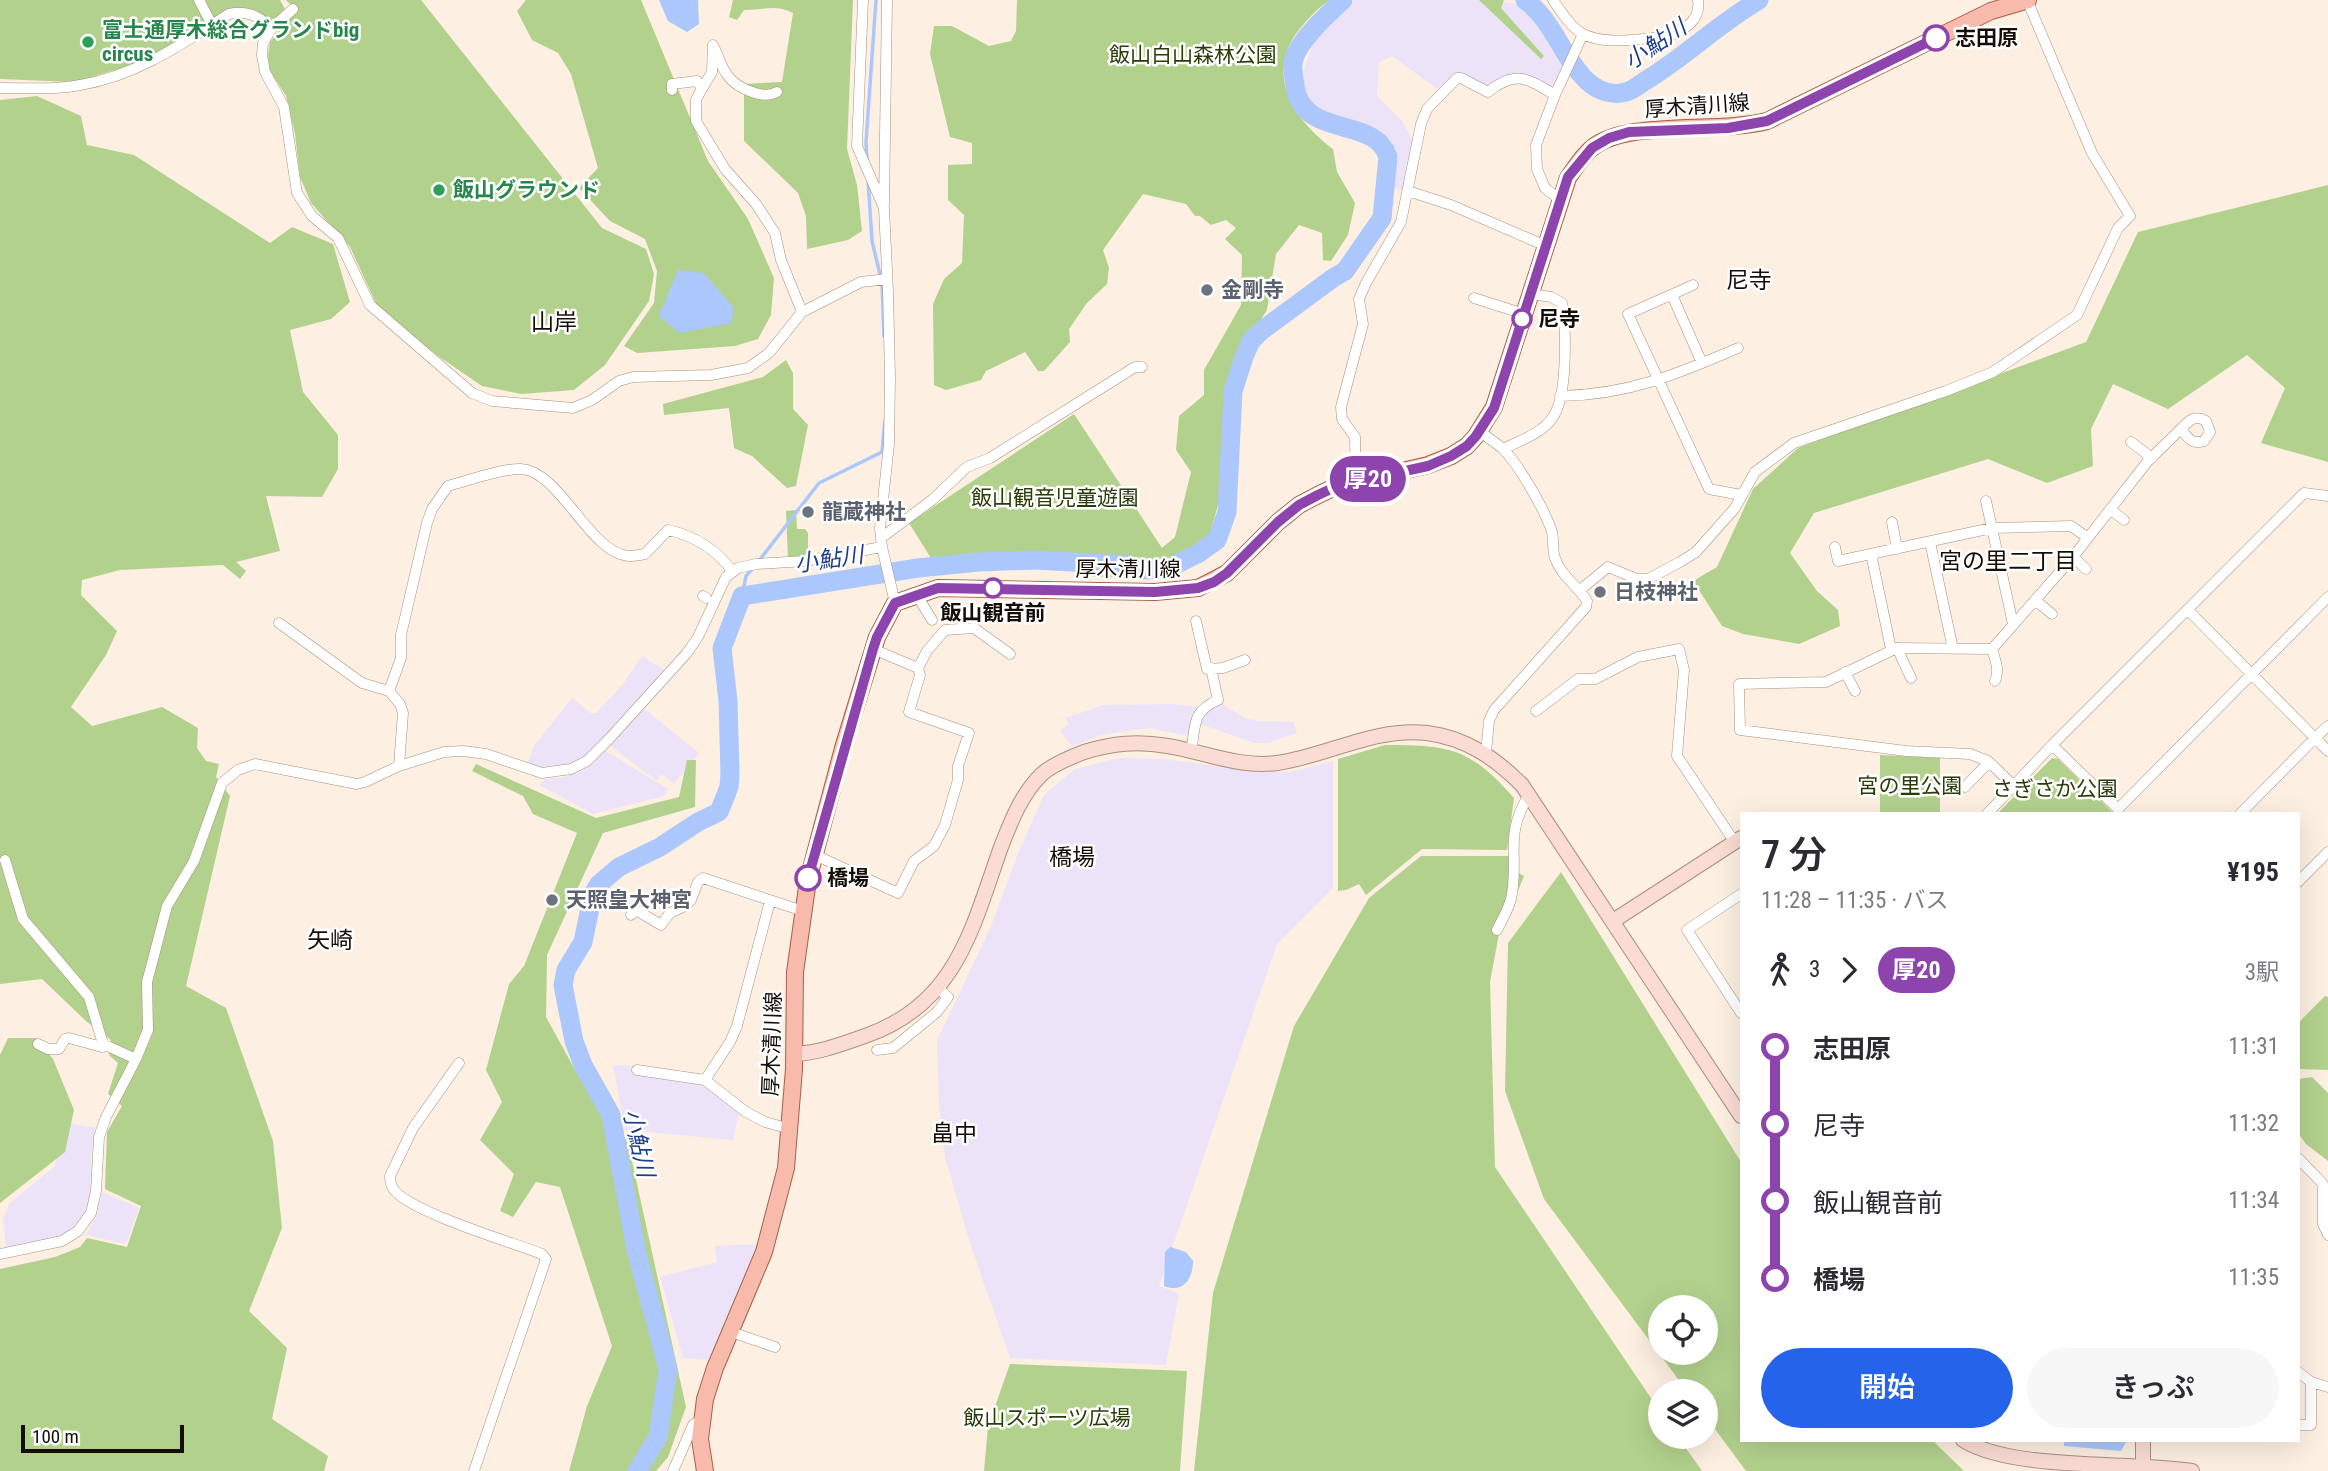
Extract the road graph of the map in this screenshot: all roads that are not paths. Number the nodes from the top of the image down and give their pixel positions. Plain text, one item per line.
1 (199, 0) edge
2 (863, 0) edge
3 (887, 0) edge
4 (1553, 0) edge
5 (1698, 0) edge
6 (2028, 0) edge
7 (293, 9) dead end
8 (212, 24) junction
9 (272, 28) junction
10 (1581, 37) junction
11 (0, 89) edge
12 (702, 89) junction
13 (672, 90) dead end
14 (777, 92) dead end
15 (1556, 94) junction
16 (1408, 191) junction
17 (1560, 200) junction
18 (884, 208) junction
19 (1546, 246) junction
20 (887, 279) junction
21 (1693, 285) dead end
22 (1531, 294) junction
23 (1672, 295) junction
24 (1474, 298) dead end
25 (802, 312) junction
26 (1524, 314) junction
27 (1738, 348) dead end
28 (1702, 363) junction
29 (1142, 367) dead end
30 (1658, 380) junction
31 (1560, 396) junction
32 (2181, 429) dead end
33 (1480, 432) junction
34 (2131, 442) dead end
35 (1503, 449) junction
36 (2152, 458) junction
37 (1356, 482) junction
38 (1741, 495) junction
39 (2328, 496) edge
40 (1986, 500) dead end
41 (2111, 510) junction
42 (2124, 520) dead end
43 (1892, 523) dead end
44 (1992, 528) junction
45 (2088, 538) junction
46 (1930, 542) junction
47 (882, 546) junction
48 (1835, 548) dead end
49 (1896, 549) junction
50 (1871, 554) junction
51 (2073, 558) junction
52 (2086, 569) dead end
53 (733, 572) junction
54 (1580, 590) junction
55 (916, 594) junction
56 (894, 597) junction
57 (2328, 597) edge
58 (2035, 600) junction
59 (2188, 610) junction
60 (2052, 614) dead end
61 (932, 620) dead end
62 (1196, 621) dead end
63 (279, 623) dead end
64 (2013, 624) junction
65 (873, 649) junction
66 (1894, 649) junction
67 (1953, 649) junction
68 (1992, 649) junction
69 (1010, 654) dead end
70 (1245, 660) dead end
71 (918, 668) junction
72 (1210, 668) junction
73 (1845, 672) junction
74 (2251, 675) junction
75 (1911, 678) dead end
76 (1995, 681) dead end
77 (1795, 682) junction
78 (389, 691) junction
79 (1855, 691) dead end
80 (1795, 696) dead end
81 (1536, 711) dead end
82 (2328, 726) edge
83 (2315, 738) junction
84 (2052, 746) junction
85 (2328, 751) edge
86 (1191, 752) junction
87 (1486, 753) junction
88 (1989, 762) junction
89 (399, 766) junction
90 (2014, 786) junction
91 (1965, 788) dead end
92 (1529, 795) junction
93 (2120, 811) edge
94 (1989, 812) edge
95 (2242, 812) edge
96 (1738, 840) edge
97 (815, 855) junction
98 (2326, 858) edge
99 (5, 860) dead end
100 (2300, 880) edge
101 (1740, 895) edge
102 (770, 901) junction
103 (635, 911) dead end
104 (803, 911) junction
105 (1613, 921) junction
106 (1497, 930) dead end
107 (938, 988) junction
108 (1740, 1011) edge
109 (37, 1044) dead end
110 (103, 1044) junction
111 (877, 1049) dead end
112 (794, 1054) junction
113 (136, 1059) junction
114 (459, 1063) dead end
115 (636, 1070) dead end
116 (705, 1080) junction
117 (1740, 1114) edge
118 (790, 1129) junction
119 (2300, 1160) edge
120 (2328, 1235) edge
121 (0, 1254) edge
122 (731, 1332) junction
123 (775, 1347) dead end
124 (2300, 1374) edge
125 (2311, 1382) junction
126 (2328, 1387) edge
127 (701, 1420) junction
128 (2300, 1425) edge
129 (1966, 1442) edge
130 (2143, 1442) edge
131 (2071, 1470) edge
132 (2143, 1470) edge
133 (474, 1471) edge
134 (673, 1471) edge
135 (705, 1471) edge
136 (2192, 1471) edge

1 - 8 street
2 - 18 street
3 - 18 street
4 - 10 street
5 - 10 street
6 - 17 main road, 厚木清川線
6 - 38 street
7 - 9 street
8 - 9 street
8 - 11 street
9 - 25 street
10 - 15 street
12 - 13 street
12 - 14 street
12 - 25 street
15 - 16 street
15 - 17 street
16 - 19 street
16 - 37 street
17 - 19 main road, 厚木清川線
18 - 20 street
19 - 22 main road, 厚木清川線
20 - 25 street
20 - 47 street
21 - 23 street
22 - 26 main road, 厚木清川線
22 - 31 street
23 - 28 street
23 - 30 street
24 - 26 street
26 - 33 main road, 厚木清川線
27 - 28 street
28 - 30 street
29 - 47 street
30 - 31 street
30 - 38 street
31 - 35 street
32 - 36 street
33 - 35 street
33 - 37 main road, 厚木清川線
34 - 36 street
35 - 54 street
36 - 41 street
37 - 55 main road, 厚木清川線
38 - 54 street
39 - 59 street
40 - 44 street
41 - 42 street
41 - 45 street
43 - 49 street
44 - 45 street
44 - 46 street
44 - 64 street
45 - 51 street
46 - 49 street
46 - 67 street
47 - 53 street
47 - 56 street
48 - 50 street
49 - 50 street
50 - 66 street
51 - 52 street
51 - 58 street
53 - 78 street
53 - 89 street
54 - 87 street
55 - 56 main road, 厚木清川線
55 - 61 street
56 - 65 main road, 厚木清川線
57 - 74 street
58 - 60 street
58 - 64 street
59 - 74 street
59 - 84 street
62 - 72 street
63 - 78 street
64 - 68 street
65 - 71 street
65 - 97 main road, 厚木清川線
66 - 67 street
66 - 73 street
66 - 75 street
67 - 68 street
68 - 76 street
69 - 71 street
70 - 72 street
71 - 97 street
72 - 86 street
73 - 77 street
73 - 79 street
74 - 83 street
74 - 93 street
77 - 80 street
77 - 88 street
78 - 89 street
81 - 96 street
82 - 83 street
83 - 85 street
83 - 95 street
84 - 90 street
84 - 93 street
86 - 87 street
86 - 107 street
87 - 92 street
88 - 90 street
88 - 91 street
89 - 113 street
90 - 94 street
92 - 105 street
92 - 106 street
96 - 105 street
97 - 104 main road, 厚木清川線
98 - 100 street
99 - 110 street
101 - 108 street
102 - 103 street
102 - 104 street
102 - 116 street
104 - 112 main road, 厚木清川線
105 - 117 street
107 - 111 street
107 - 112 street
109 - 110 street
110 - 113 street
112 - 118 main road, 厚木清川線
113 - 121 street
114 - 133 street
115 - 116 street
116 - 118 street
118 - 122 main road, 厚木清川線
119 - 120 street
122 - 123 street
122 - 127 main road, 厚木清川線
124 - 125 street
125 - 126 street
125 - 128 street
127 - 134 street
127 - 135 main road, 厚木清川線
129 - 131 street
130 - 132 street
131 - 132 street
132 - 136 street

